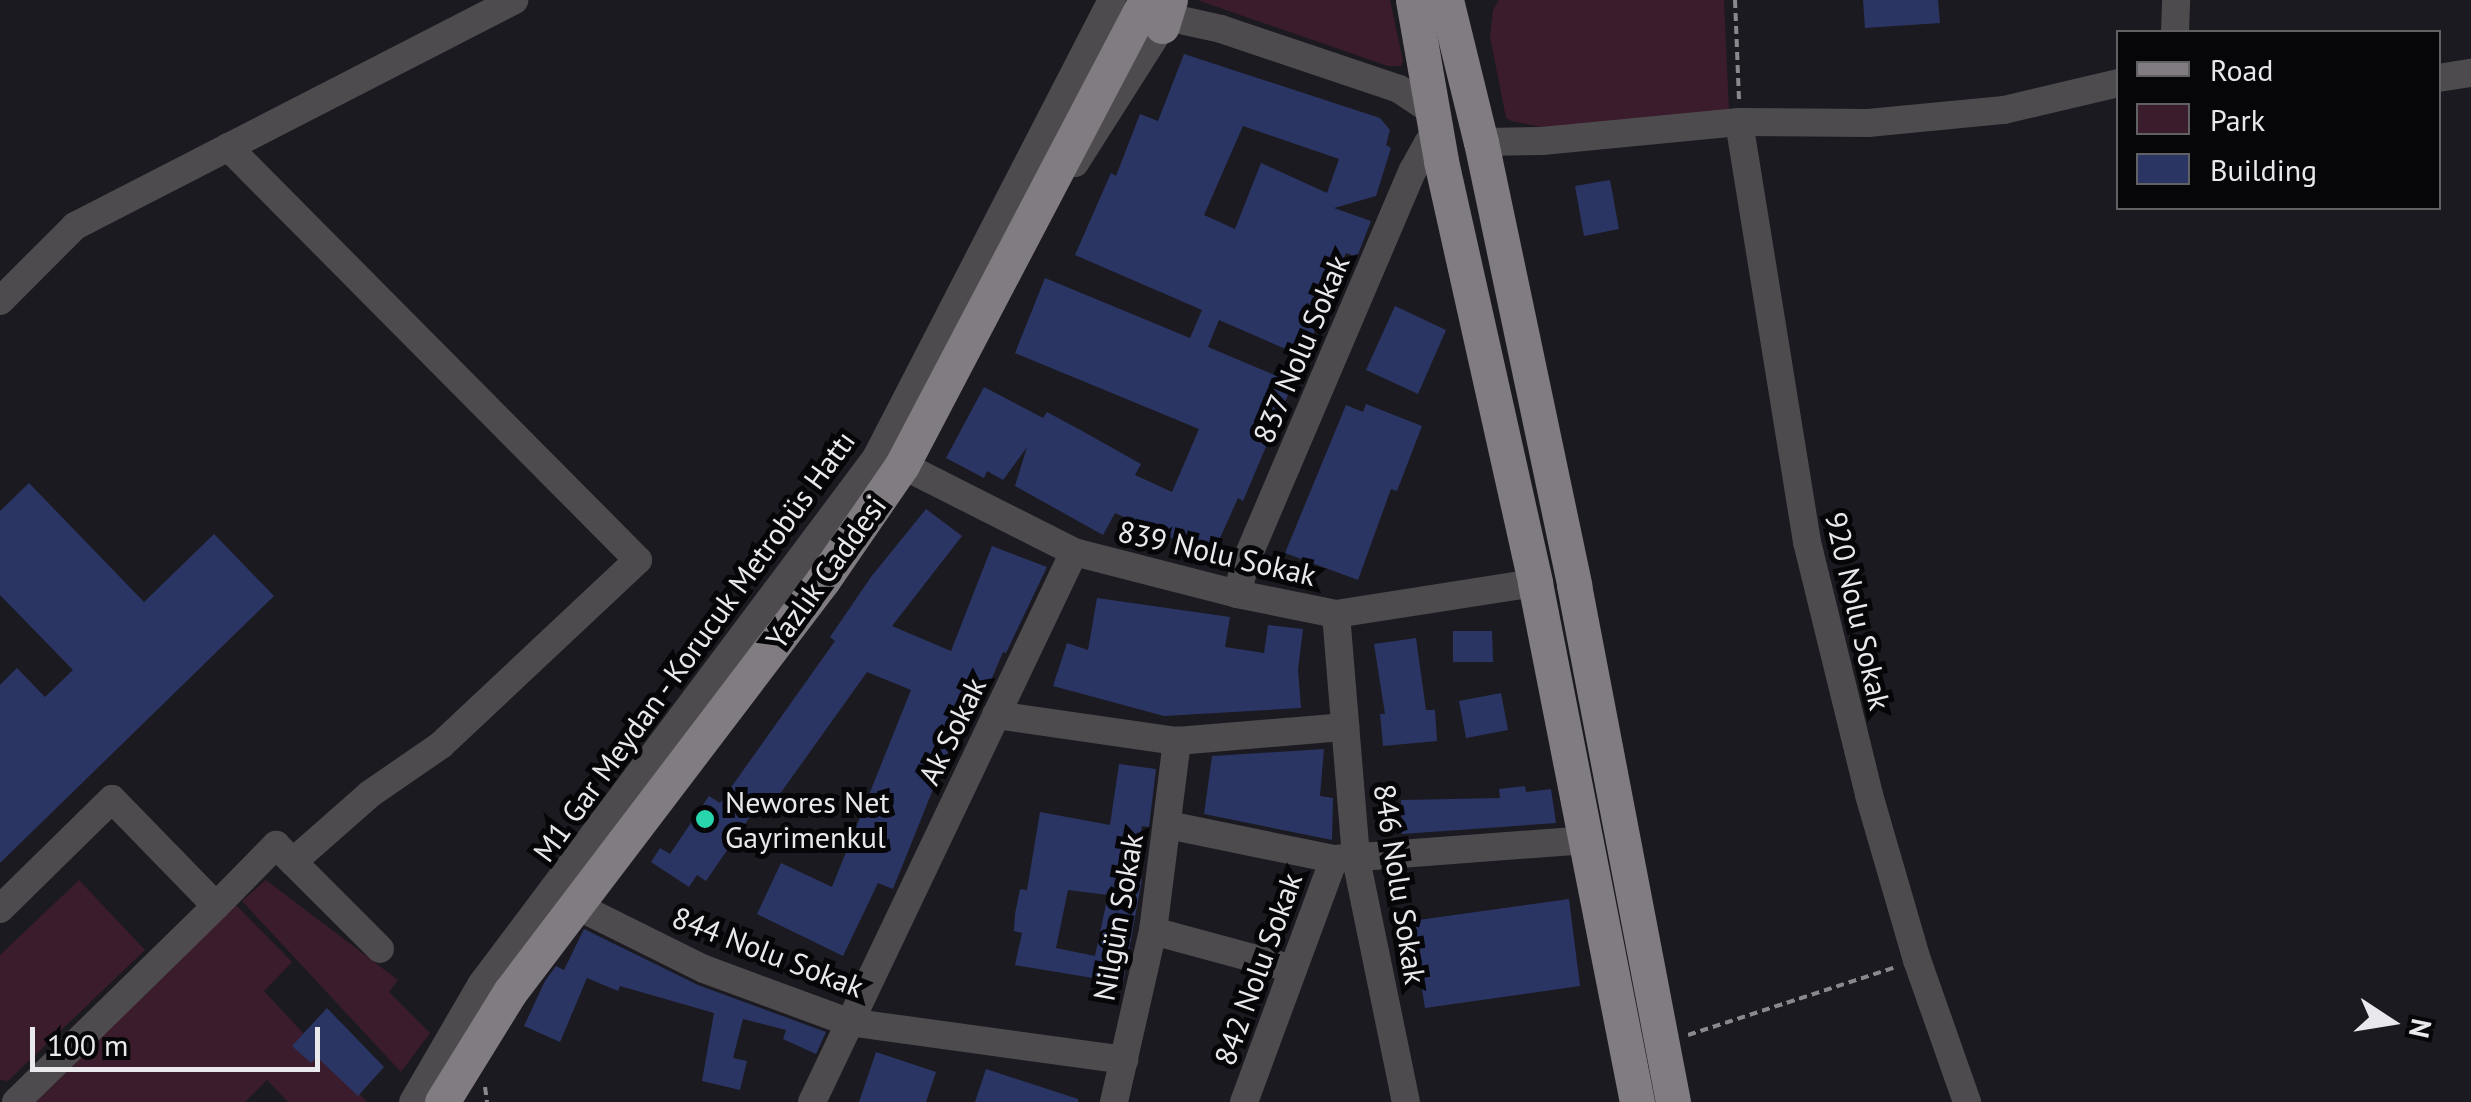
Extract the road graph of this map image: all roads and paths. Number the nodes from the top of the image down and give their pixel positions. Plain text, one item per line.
1 (514, 0) edge
2 (1112, 0) edge
3 (1413, 0) edge
4 (1446, 0) edge
5 (1468, 0) edge
6 (1735, 0) edge
7 (2176, 0) edge
8 (1160, 9) edge
9 (2174, 30) edge
10 (1456, 54) junction
11 (2471, 73) edge
12 (2441, 78) edge
13 (2116, 83) edge
14 (1739, 122) junction
15 (1436, 127) junction
16 (1481, 142) junction
17 (228, 147) junction
18 (0, 301) edge
19 (902, 465) junction
20 (1074, 552) junction
21 (1535, 584) junction
22 (1237, 594) junction
23 (1336, 614) junction
24 (996, 715) junction
25 (1346, 728) junction
26 (1177, 741) junction
27 (1168, 826) junction
28 (1587, 840) junction
29 (1345, 859) junction
30 (293, 862) junction
31 (573, 904) junction
32 (216, 906) junction
33 (0, 909) edge
34 (1153, 930) junction
35 (380, 949) dead end
36 (1917, 960) junction
37 (1293, 969) junction
38 (848, 1022) junction
39 (491, 1024) junction
40 (1662, 1043) junction
41 (1124, 1060) junction
42 (16, 1102) edge
43 (413, 1102) edge
44 (442, 1102) edge
45 (476, 1102) edge
46 (812, 1102) edge
47 (1114, 1102) edge
48 (1244, 1102) edge
49 (1406, 1102) edge
50 (1638, 1102) edge
51 (1673, 1102) edge
52 (1967, 1102) edge

1 - 17 street
2 - 43 street, M1 Gar Meydan - Korucuk Metrobüs Hattı
3 - 15 main road
4 - 10 main road
5 - 10 main road
6 - 14 path
7 - 9 street
8 - 15 street
8 - 19 main road, Yazlık Caddesi
10 - 16 main road
11 - 12 street
13 - 14 street
14 - 16 street
14 - 36 street, 920 Nolu Sokak
15 - 21 main road
15 - 22 street, 837 Nolu Sokak
16 - 40 main road
17 - 18 street
17 - 30 street
19 - 20 street, 839 Nolu Sokak
19 - 31 main road, Yazlık Caddesi
20 - 22 street, 839 Nolu Sokak
20 - 24 street, Ak Sokak
21 - 23 street, 839 Nolu Sokak
21 - 28 main road
22 - 23 street, 839 Nolu Sokak
23 - 25 street, 846 Nolu Sokak
24 - 26 street
24 - 38 street, Ak Sokak
25 - 26 street
25 - 29 street, 846 Nolu Sokak
26 - 27 street, Nilgün Sokak
27 - 29 street
27 - 34 street, Nilgün Sokak
28 - 29 street
28 - 50 main road
29 - 37 street, 842 Nolu Sokak
29 - 49 street, 846 Nolu Sokak
30 - 32 street
30 - 35 street
31 - 38 street, 844 Nolu Sokak
31 - 39 main road, Yazlık Caddesi
32 - 33 street
32 - 42 street
34 - 37 street
34 - 41 street, Nilgün Sokak
36 - 40 path
36 - 52 street, 920 Nolu Sokak
37 - 48 street, 842 Nolu Sokak
38 - 41 street, 844 Nolu Sokak
38 - 46 street, Ak Sokak
39 - 44 main road, Yazlık Caddesi
39 - 45 main road
40 - 51 main road
41 - 47 street, Nilgün Sokak

